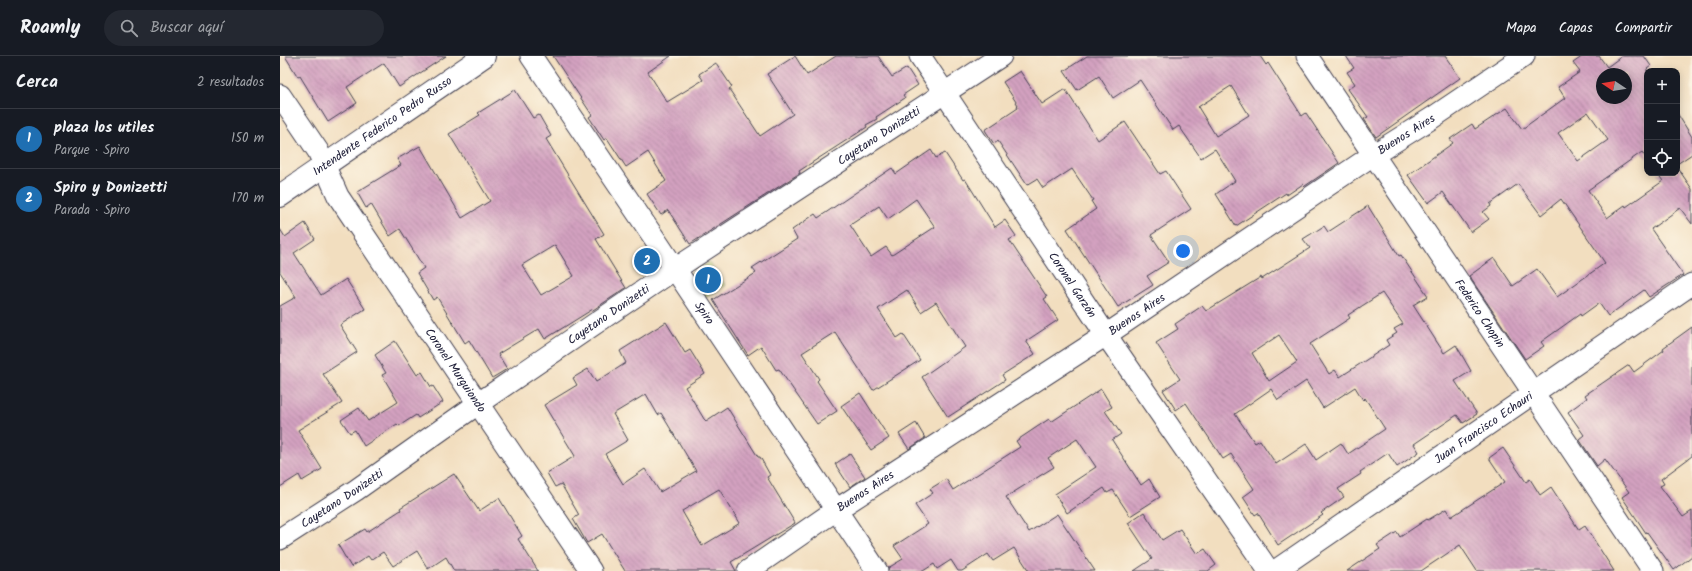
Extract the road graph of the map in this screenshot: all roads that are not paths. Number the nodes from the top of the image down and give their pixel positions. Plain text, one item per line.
1 (484, 56) edge
2 (531, 56) edge
3 (920, 56) edge
4 (1001, 56) edge
5 (1307, 56) edge
6 (1524, 56) edge
7 (945, 92) junction
8 (280, 95) edge
9 (1373, 155) junction
10 (326, 166) junction
11 (280, 196) edge
12 (675, 269) junction
13 (1692, 284) edge
14 (1106, 335) junction
15 (1534, 392) junction
16 (479, 403) junction
17 (836, 510) junction
18 (280, 540) edge
19 (591, 571) edge
20 (748, 571) edge
21 (877, 571) edge
22 (1269, 571) edge
23 (1275, 571) edge
24 (1653, 571) edge

1 - 10 street, Intendente Federico Pedro Russo
2 - 12 street, Spiro
3 - 7 street, Coronel Garzón
4 - 7 street, Cayetano Donizetti
5 - 9 street, Federico Chopin
6 - 9 street, Buenos Aires
7 - 12 street, Cayetano Donizetti
7 - 14 street, Coronel Garzón
8 - 10 street, Coronel Murguiondo
9 - 14 street, Buenos Aires
9 - 15 street, Federico Chopin
10 - 11 street, Intendente Federico Pedro Russo
10 - 16 street, Coronel Murguiondo
12 - 16 street, Cayetano Donizetti
12 - 17 street, Spiro
13 - 15 street, Juan Francisco Echauri
14 - 17 street, Buenos Aires
14 - 22 street, Coronel Garzón
15 - 23 street, Juan Francisco Echauri
15 - 24 street, Federico Chopin
16 - 18 street, Cayetano Donizetti
16 - 19 street, Coronel Murguiondo
17 - 20 street, Buenos Aires
17 - 21 street, Spiro

